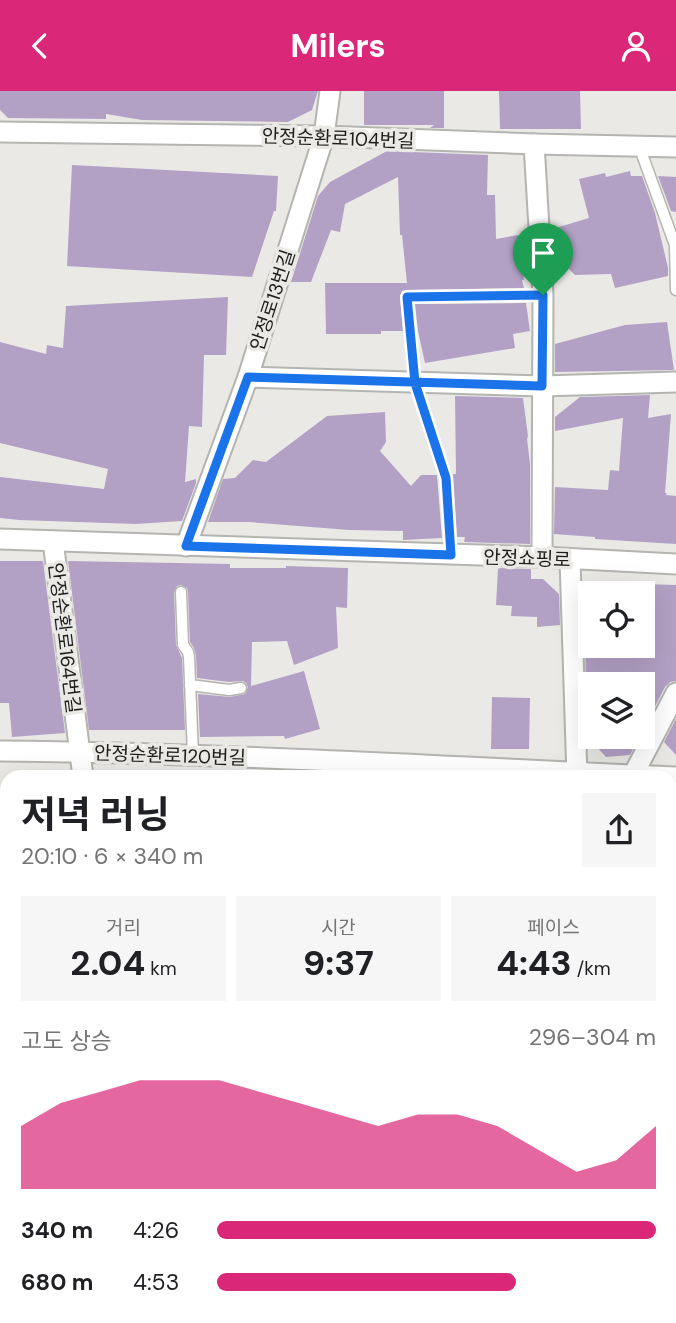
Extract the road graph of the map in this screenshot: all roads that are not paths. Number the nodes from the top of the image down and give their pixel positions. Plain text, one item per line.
1 (330, 91) edge
2 (0, 132) edge
3 (324, 136) junction
4 (534, 144) junction
5 (638, 145) junction
6 (676, 147) edge
7 (676, 290) edge
8 (543, 295) junction
9 (248, 377) junction
10 (676, 382) edge
11 (415, 383) junction
12 (542, 386) junction
13 (0, 539) edge
14 (53, 541) junction
15 (186, 546) junction
16 (451, 555) junction
17 (542, 558) junction
18 (570, 559) junction
19 (676, 564) edge
20 (181, 592) dead end
21 (190, 685) junction
22 (240, 688) dead end
23 (676, 693) edge
24 (0, 751) edge
25 (79, 752) junction
26 (193, 755) junction
27 (311, 768) edge
28 (82, 770) edge
29 (378, 770) edge
30 (576, 770) edge
31 (636, 770) edge

1 - 3 street, 안정로13번길
2 - 3 street, 안정순환로104번길
3 - 4 street, 안정순환로104번길
3 - 9 street, 안정로13번길
4 - 5 street, 안정순환로104번길
4 - 8 street
5 - 6 street, 안정순환로104번길
5 - 7 lane
8 - 11 lane
8 - 12 street
9 - 11 street
9 - 15 street, 안정로13번길
10 - 12 street
11 - 12 street
11 - 16 lane
12 - 17 street
13 - 14 street, 안정쇼핑로
14 - 15 street, 안정쇼핑로
14 - 25 street, 안정순환로164번길
15 - 16 street, 안정쇼핑로
16 - 17 street, 안정쇼핑로
17 - 18 street, 안정쇼핑로
18 - 19 street, 안정쇼핑로
18 - 30 street
20 - 21 lane
21 - 22 lane
21 - 26 lane
23 - 31 street
24 - 25 street, 안정순환로120번길
25 - 26 street, 안정순환로120번길
25 - 28 street, 안정순환로164번길
26 - 27 street, 안정순환로120번길
27 - 29 street, 안정순환로120번길

